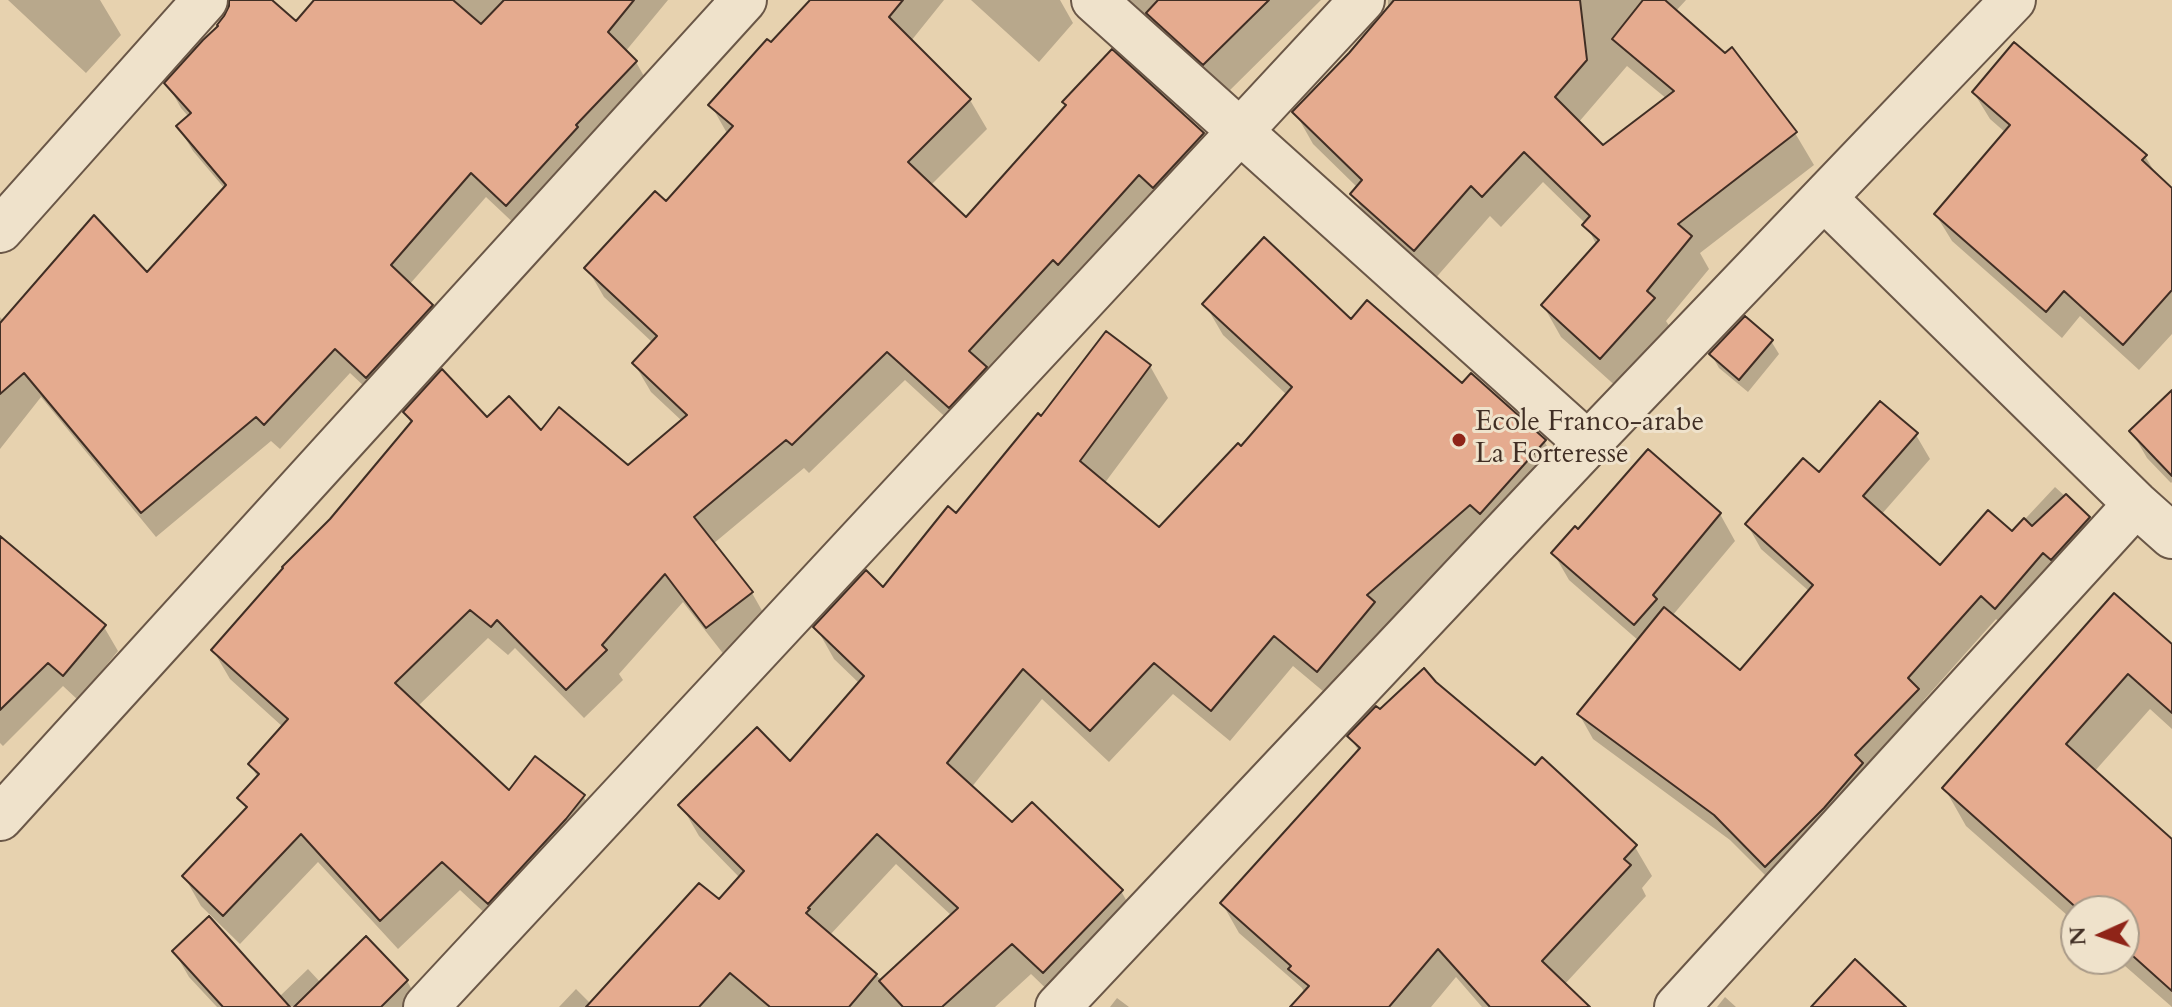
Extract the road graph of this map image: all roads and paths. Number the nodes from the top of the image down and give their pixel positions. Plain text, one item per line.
1 (205, 0) edge
2 (744, 0) edge
3 (1094, 0) edge
4 (1362, 0) edge
5 (2013, 0) edge
6 (1240, 130) junction
7 (1825, 199) junction
8 (0, 230) edge
9 (1588, 444) junction
10 (2136, 504) junction
11 (2172, 536) edge
12 (0, 818) edge
13 (426, 1007) edge
14 (1058, 1007) edge
15 (1677, 1007) edge

1 - 8 street
2 - 12 street
3 - 6 street
4 - 6 street
5 - 7 street
6 - 9 street
6 - 13 street
7 - 9 street
7 - 10 street
9 - 14 street
10 - 11 street
10 - 15 street

